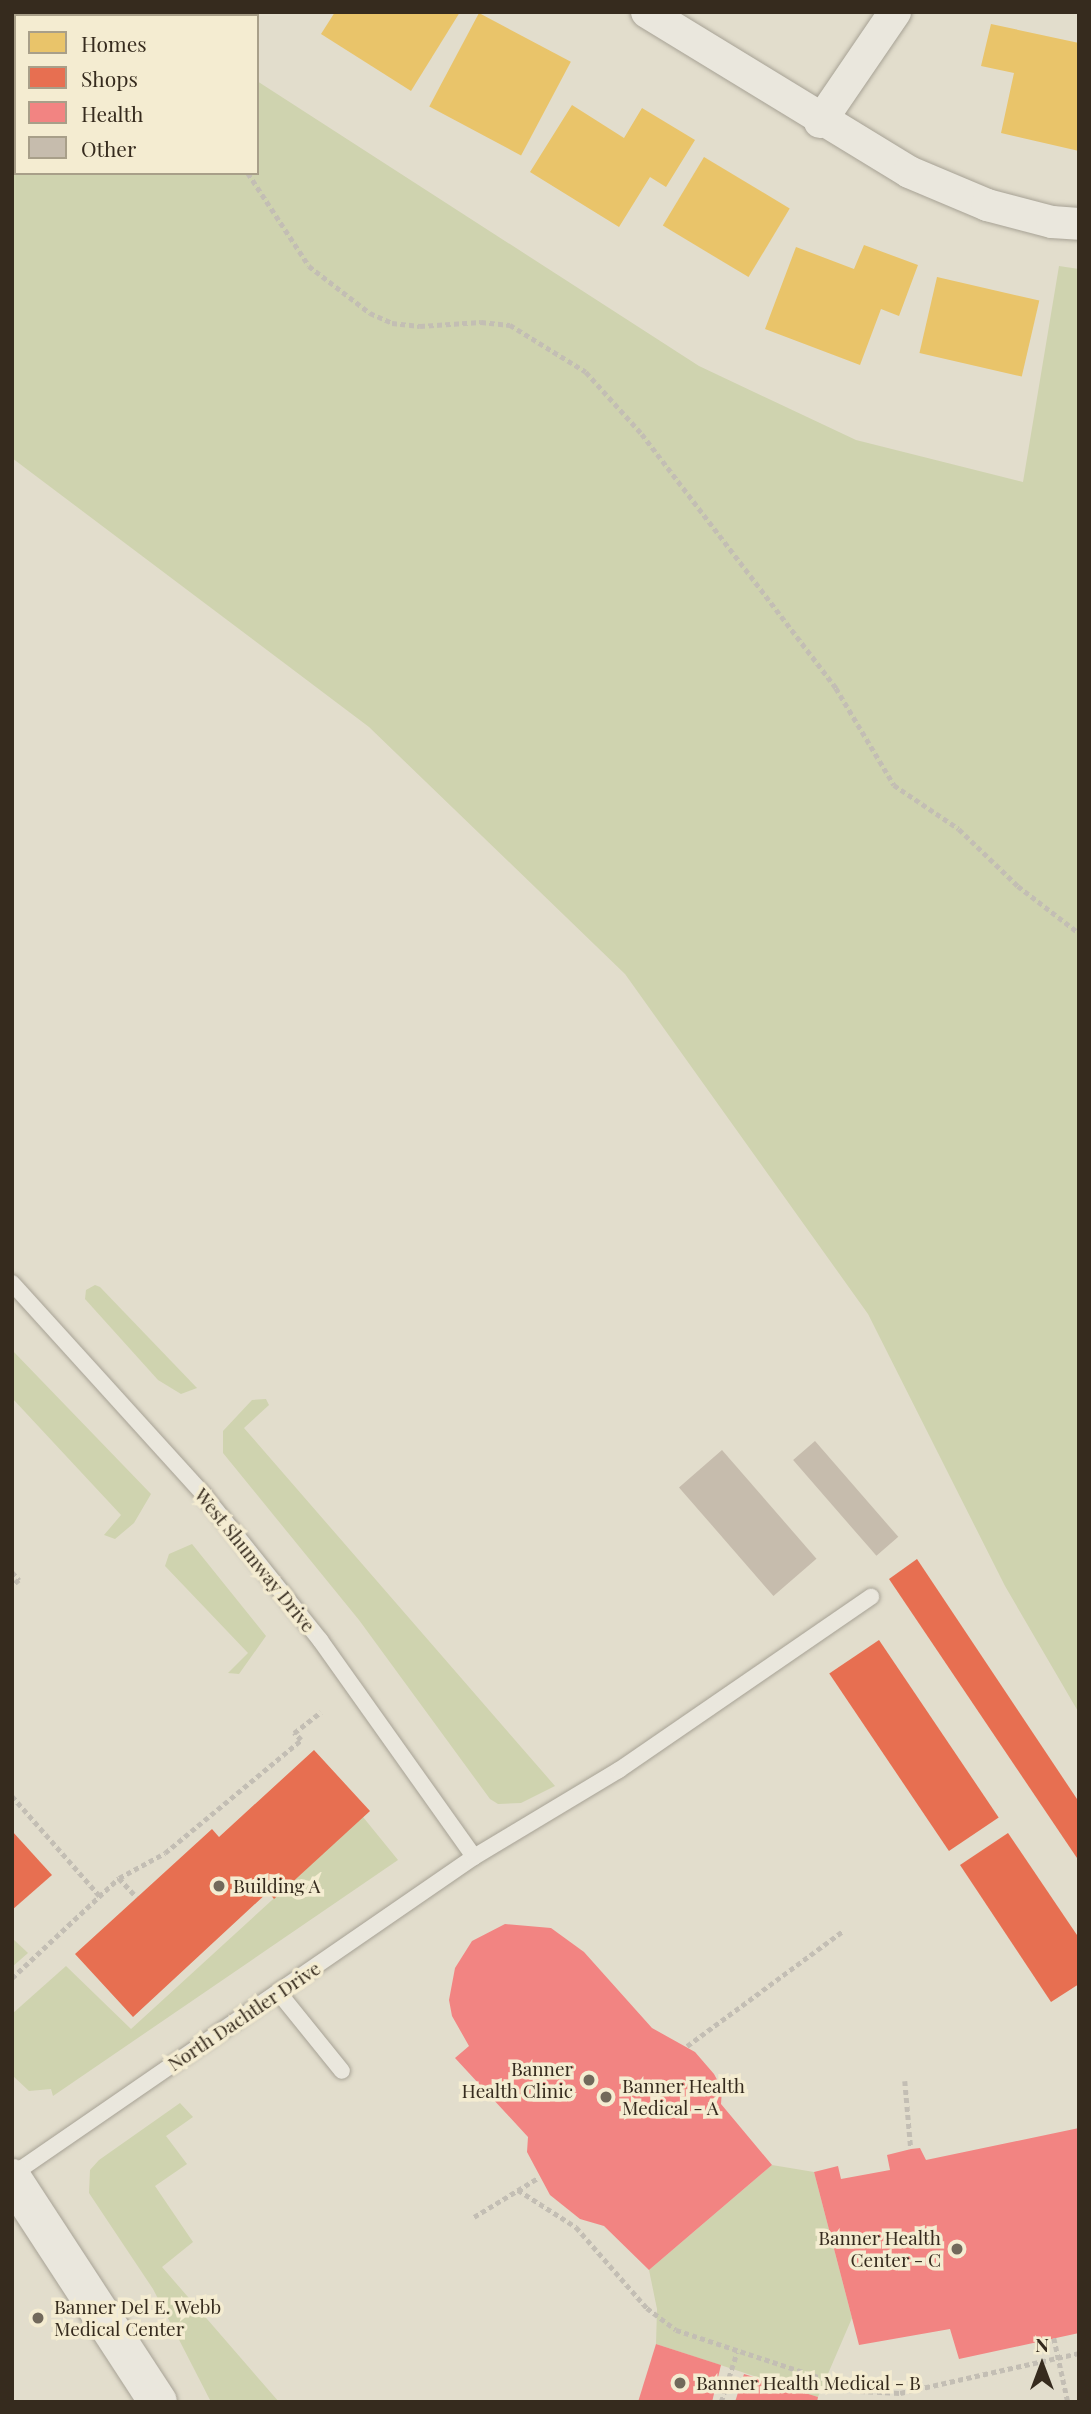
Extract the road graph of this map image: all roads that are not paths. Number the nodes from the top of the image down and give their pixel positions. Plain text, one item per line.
1 (647, 12) edge
2 (895, 12) edge
3 (820, 122) junction
4 (1079, 224) edge
5 (12, 1283) edge
6 (871, 1597) dead end
7 (474, 1857) junction
8 (279, 1993) junction
9 (342, 2071) dead end
10 (12, 2176) edge
11 (158, 2402) edge

1 - 3 street
2 - 3 street
3 - 4 street
5 - 7 lane, West Shumway Drive
6 - 7 lane, North Dachtler Drive
7 - 8 lane, North Dachtler Drive
8 - 9 lane
8 - 10 lane, North Dachtler Drive
10 - 11 street

